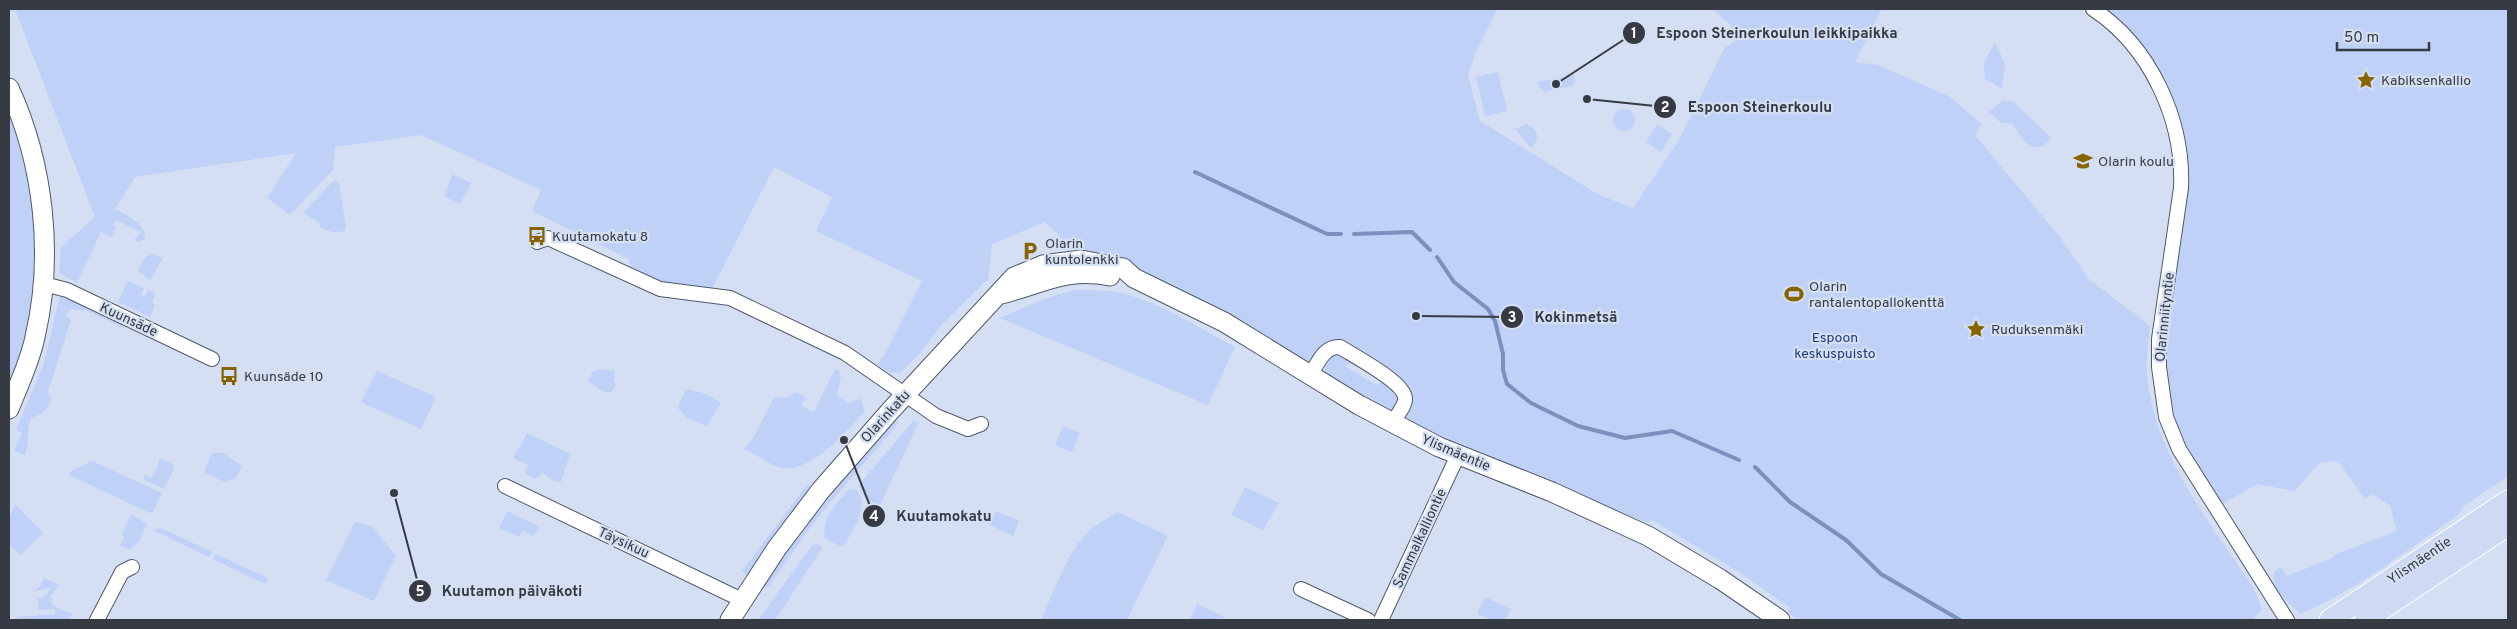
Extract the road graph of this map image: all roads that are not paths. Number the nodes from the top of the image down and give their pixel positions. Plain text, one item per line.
1 (2093, 9) edge
2 (9, 88) edge
3 (538, 242) dead end
4 (1067, 267) joint
5 (44, 284) junction
6 (212, 358) dead end
7 (1311, 374) junction
8 (905, 394) junction
9 (9, 409) edge
10 (1392, 423) junction
11 (981, 424) dead end
12 (1458, 455) junction
13 (505, 486) dead end
14 (2508, 500) edge
15 (2508, 525) edge
16 (132, 567) dead end
17 (1301, 589) dead end
18 (742, 600) junction
19 (97, 620) edge
20 (730, 620) edge
21 (1368, 620) edge
22 (1381, 620) edge
23 (1780, 620) edge
24 (2287, 620) edge
25 (2330, 620) edge
26 (2365, 620) edge

1 - 24 street, Olarinniityntie
2 - 5 main road
3 - 8 street
4 - 7 main road, Ylismäentie
4 - 8 main road, Olarinkatu
5 - 6 street, Kuunsäde
5 - 9 main road
7 - 10 main road, Ylismäentie
7 - 10 street
8 - 11 street
8 - 18 main road, Olarinkatu
10 - 12 main road, Ylismäentie
12 - 22 street, Sammalkalliontie
12 - 23 main road, Ylismäentie
13 - 18 street, Täysikuu
14 - 25 main road, Ylismäentie
15 - 26 main road, Ylismäentie
16 - 19 street
17 - 21 street
18 - 20 main road, Olarinkatu

